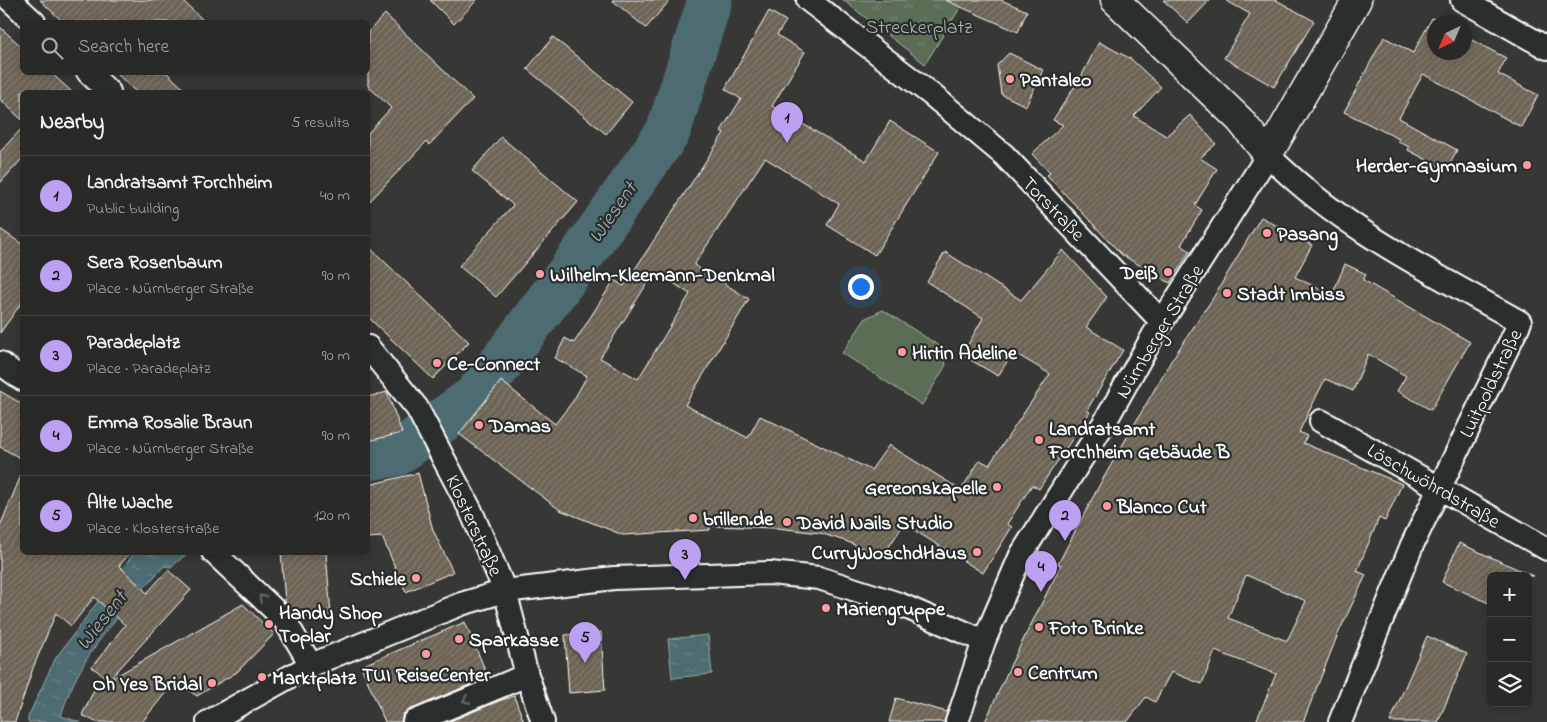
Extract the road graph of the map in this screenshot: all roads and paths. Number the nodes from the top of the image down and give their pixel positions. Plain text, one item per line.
1 (10, 0) edge
2 (808, 0) edge
3 (1115, 0) edge
4 (1357, 0) edge
5 (1462, 0) edge
6 (32, 20) edge
7 (1547, 48) edge
8 (91, 75) edge
9 (108, 90) edge
10 (1268, 155) junction
11 (1162, 322) junction
12 (370, 349) edge
13 (0, 362) edge
14 (20, 377) edge
15 (1321, 421) dead end
16 (1439, 487) junction
17 (1547, 550) edge
18 (216, 555) edge
19 (505, 591) junction
20 (984, 642) junction
21 (311, 665) junction
22 (527, 675) junction
23 (208, 722) edge
24 (414, 722) edge
25 (543, 722) edge
26 (957, 722) edge
27 (1340, 722) edge

1 - 6 street
2 - 11 street, Torstraße
3 - 10 street
4 - 10 street, Nürnberger Straße
5 - 7 street
8 - 9 street
10 - 11 street, Nürnberger Straße
10 - 16 street, Luitpoldstraße
11 - 20 street, Nürnberger Straße
12 - 19 street, Klosterstraße
13 - 14 street
15 - 16 street, Löschwöhrdstraße
16 - 17 street, Löschwöhrdstraße
16 - 27 street, Luitpoldstraße
21 -> 18 street
19 - 20 street
19 - 21 street
19 - 22 street, Klosterstraße
20 - 26 street, Nürnberger Straße
21 - 23 street
22 -> 24 street
22 - 25 street, Klosterstraße

